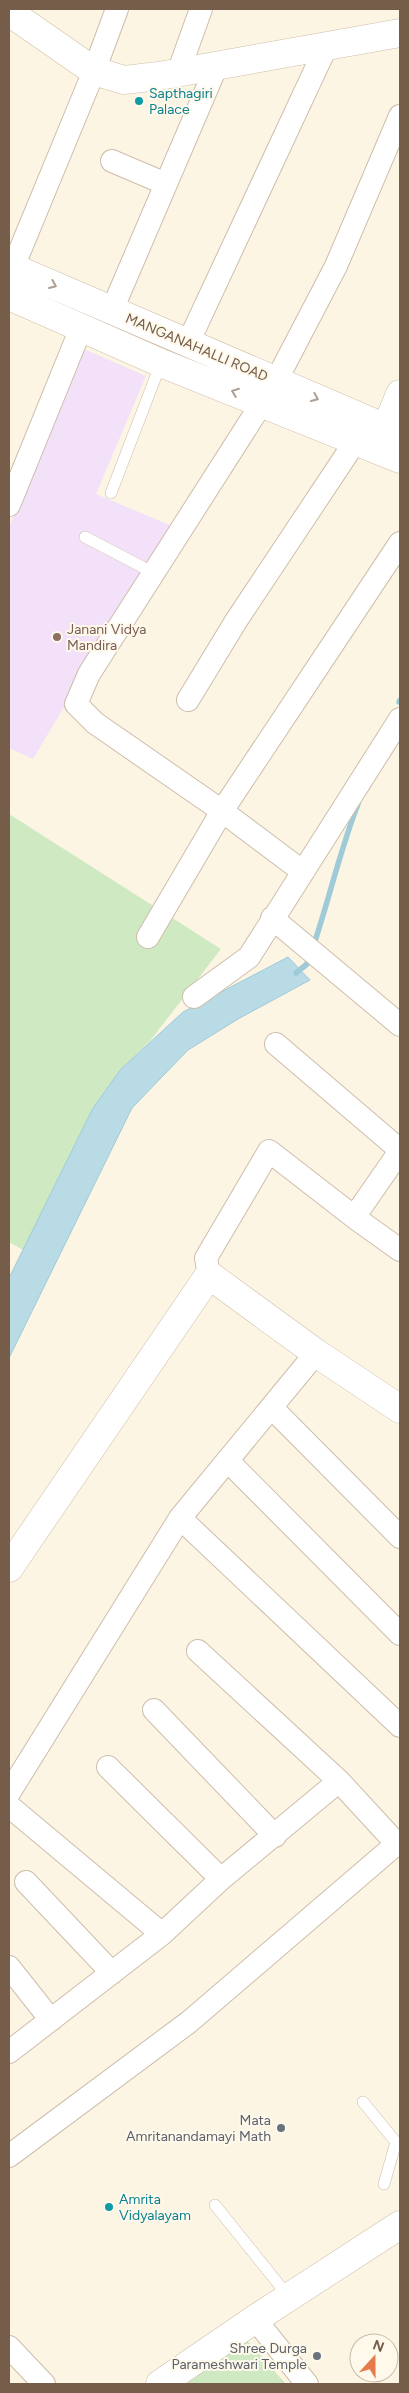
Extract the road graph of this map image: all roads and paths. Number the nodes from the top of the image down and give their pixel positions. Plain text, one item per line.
1 (117, 9) edge
2 (202, 9) edge
3 (9, 12) edge
4 (400, 33) edge
5 (327, 45) junction
6 (217, 65) junction
7 (94, 71) junction
8 (178, 73) junction
9 (400, 116) edge
10 (112, 161) dead end
11 (166, 184) junction
12 (10, 270) edge
13 (9, 296) edge
14 (112, 310) junction
15 (81, 328) junction
16 (188, 343) junction
17 (160, 363) junction
18 (270, 392) junction
19 (400, 394) edge
20 (384, 443) edge
21 (111, 493) dead end
22 (9, 505) edge
23 (85, 537) dead end
24 (400, 543) edge
25 (154, 573) junction
26 (188, 700) dead end
27 (400, 719) edge
28 (222, 811) junction
29 (302, 871) junction
30 (272, 918) junction
31 (148, 937) dead end
32 (194, 997) dead end
33 (400, 1025) edge
34 (276, 1044) dead end
35 (400, 1150) edge
36 (358, 1220) junction
37 (400, 1250) edge
38 (209, 1275) junction
39 (316, 1353) junction
40 (272, 1408) junction
41 (400, 1409) edge
42 (228, 1461) junction
43 (180, 1518) junction
44 (400, 1537) edge
45 (9, 1568) edge
46 (400, 1634) edge
47 (198, 1651) dead end
48 (154, 1710) dead end
49 (400, 1726) edge
50 (108, 1767) dead end
51 (339, 1781) junction
52 (9, 1793) edge
53 (9, 1806) edge
54 (275, 1836) junction
55 (399, 1842) edge
56 (221, 1879) junction
57 (26, 1882) dead end
58 (162, 1934) junction
59 (9, 1967) edge
60 (112, 1973) junction
61 (51, 2020) junction
62 (9, 2052) edge
63 (363, 2102) dead end
64 (398, 2144) edge
65 (9, 2156) edge
66 (384, 2184) dead end
67 (215, 2205) dead end
68 (400, 2225) edge
69 (289, 2297) junction
70 (254, 2319) junction
71 (9, 2347) edge
72 (44, 2384) edge
73 (160, 2384) edge
74 (307, 2384) edge

1 - 7 street
2 - 8 street
3 - 7 street
4 - 5 street
5 - 6 street
5 - 16 street
6 - 8 street
6 - 11 street
7 - 8 street
7 - 12 street
9 - 18 street
10 - 11 street
11 - 14 street
12 -> 14 street, MANGANAHALLI ROAD
13 - 15 street, MANGANAHALLI ROAD
14 - 16 street, MANGANAHALLI ROAD
15 - 17 street, MANGANAHALLI ROAD
15 - 22 street
16 - 18 street, MANGANAHALLI ROAD
18 -> 17 street, MANGANAHALLI ROAD
17 - 21 lane
18 - 20 street, MANGANAHALLI ROAD
18 - 25 street
19 - 20 street
20 - 26 street
23 - 25 lane
24 - 28 street
25 - 28 street
27 - 29 street
28 - 29 street
28 - 31 street
29 - 30 street
30 - 32 street
30 - 33 street
34 - 35 street
35 - 36 street
36 - 37 street
36 - 38 street
38 - 39 street
38 - 45 street
39 - 40 street
39 - 41 street
40 - 42 street
40 - 44 street
42 - 43 street
42 - 46 street
43 - 49 street
43 - 52 street
47 - 51 street
48 - 54 street
50 - 56 street
51 - 54 street
51 - 55 street
53 - 58 street
54 - 56 street
55 - 65 street
56 - 58 street
57 - 60 street
58 - 60 street
59 - 61 street
60 - 61 street
61 - 62 street
63 - 64 lane
64 - 66 lane
67 - 69 lane
68 - 69 street
69 - 70 street
70 - 73 street
70 - 74 street
71 - 72 street

